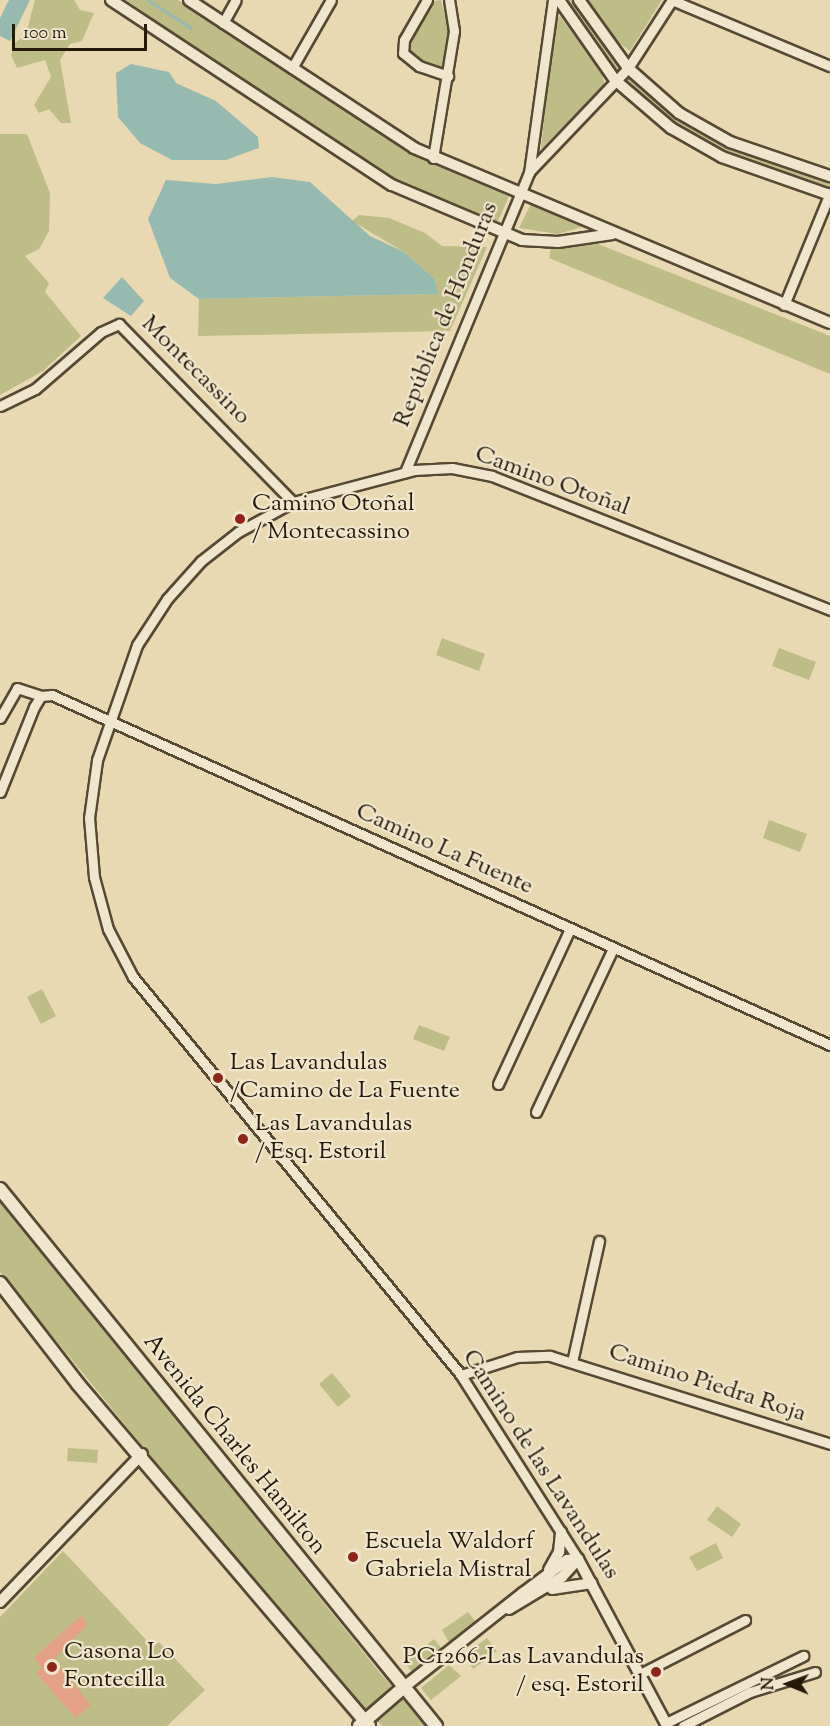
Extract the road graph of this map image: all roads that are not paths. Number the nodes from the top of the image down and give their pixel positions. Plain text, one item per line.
1 (111, 0) edge
2 (189, 0) edge
3 (236, 0) edge
4 (331, 0) edge
5 (427, 0) edge
6 (449, 0) edge
7 (553, 0) edge
8 (559, 0) edge
9 (579, 0) edge
10 (672, 0) edge
11 (223, 23) junction
12 (830, 66) edge
13 (292, 68) junction
14 (628, 68) junction
15 (448, 76) junction
16 (615, 80) junction
17 (696, 124) junction
18 (687, 138) junction
19 (433, 158) junction
20 (529, 173) junction
21 (830, 176) edge
22 (520, 193) junction
23 (830, 194) edge
24 (615, 234) junction
25 (503, 235) junction
26 (784, 305) junction
27 (830, 323) edge
28 (0, 406) edge
29 (405, 472) junction
30 (293, 502) junction
31 (830, 610) edge
32 (41, 696) junction
33 (0, 718) edge
34 (109, 720) junction
35 (0, 792) edge
36 (570, 929) junction
37 (613, 948) junction
38 (830, 1045) edge
39 (498, 1084) dead end
40 (536, 1112) dead end
41 (0, 1189) edge
42 (599, 1241) dead end
43 (0, 1282) edge
44 (572, 1362) junction
45 (461, 1375) junction
46 (830, 1444) edge
47 (142, 1454) junction
48 (561, 1532) junction
49 (578, 1559) junction
50 (539, 1581) junction
51 (592, 1583) junction
52 (532, 1597) junction
53 (0, 1602) edge
54 (501, 1612) junction
55 (745, 1620) dead end
56 (803, 1656) dead end
57 (815, 1672) dead end
58 (642, 1673) junction
59 (404, 1687) junction
60 (364, 1724) edge
61 (667, 1724) edge
62 (436, 1726) edge
63 (683, 1726) edge

1 - 25 street
2 - 11 street
3 - 11 street
4 - 13 street
5 - 15 street
6 - 15 street
7 - 20 street, República de Honduras
8 - 16 street
9 - 14 street
10 - 12 street
10 - 14 street, República de Honduras
11 - 13 street
13 - 19 street
14 - 16 street, República de Honduras
14 - 17 street
15 - 19 street
16 - 18 street
16 - 20 street, República de Honduras
17 - 18 street
17 - 21 street
18 - 23 street
19 - 22 street
20 - 22 street, República de Honduras
22 - 24 street
22 - 25 street, República de Honduras
23 - 26 street
24 - 25 street
24 - 26 street
25 - 29 street, República de Honduras
26 - 27 street
28 - 30 street, Montecassino
29 - 30 street, Camino Otoñal
29 - 31 street, Camino Otoñal
30 - 34 street, Camino Otoñal
32 - 33 street, Camino La Fuente
32 - 34 street, Camino La Fuente
32 - 35 street
34 - 36 street, Camino La Fuente
34 - 45 street, Camino de las Lavandulas
36 - 37 street, Camino La Fuente
36 - 39 street
37 - 38 street, Camino La Fuente
37 - 40 street
41 - 59 main road, Avenida Charles Hamilton
42 - 44 street, Camino Piedra Roja
43 - 47 main road
44 - 45 street, Camino Piedra Roja
44 - 46 street, Camino Piedra Roja
45 - 48 street, Camino de las Lavandulas
47 - 53 street
47 - 60 main road
48 - 49 street, Camino de las Lavandulas
48 - 50 street
49 - 50 street
49 - 51 street, Camino de las Lavandulas
49 - 52 street
50 - 54 street
51 - 52 street
51 - 58 street, Camino de las Lavandulas
52 - 54 street
54 - 59 street
55 - 58 street
56 - 61 street
57 - 63 street
58 - 61 street, Camino de las Lavandulas
59 - 60 main road
59 - 62 main road, Avenida Charles Hamilton

